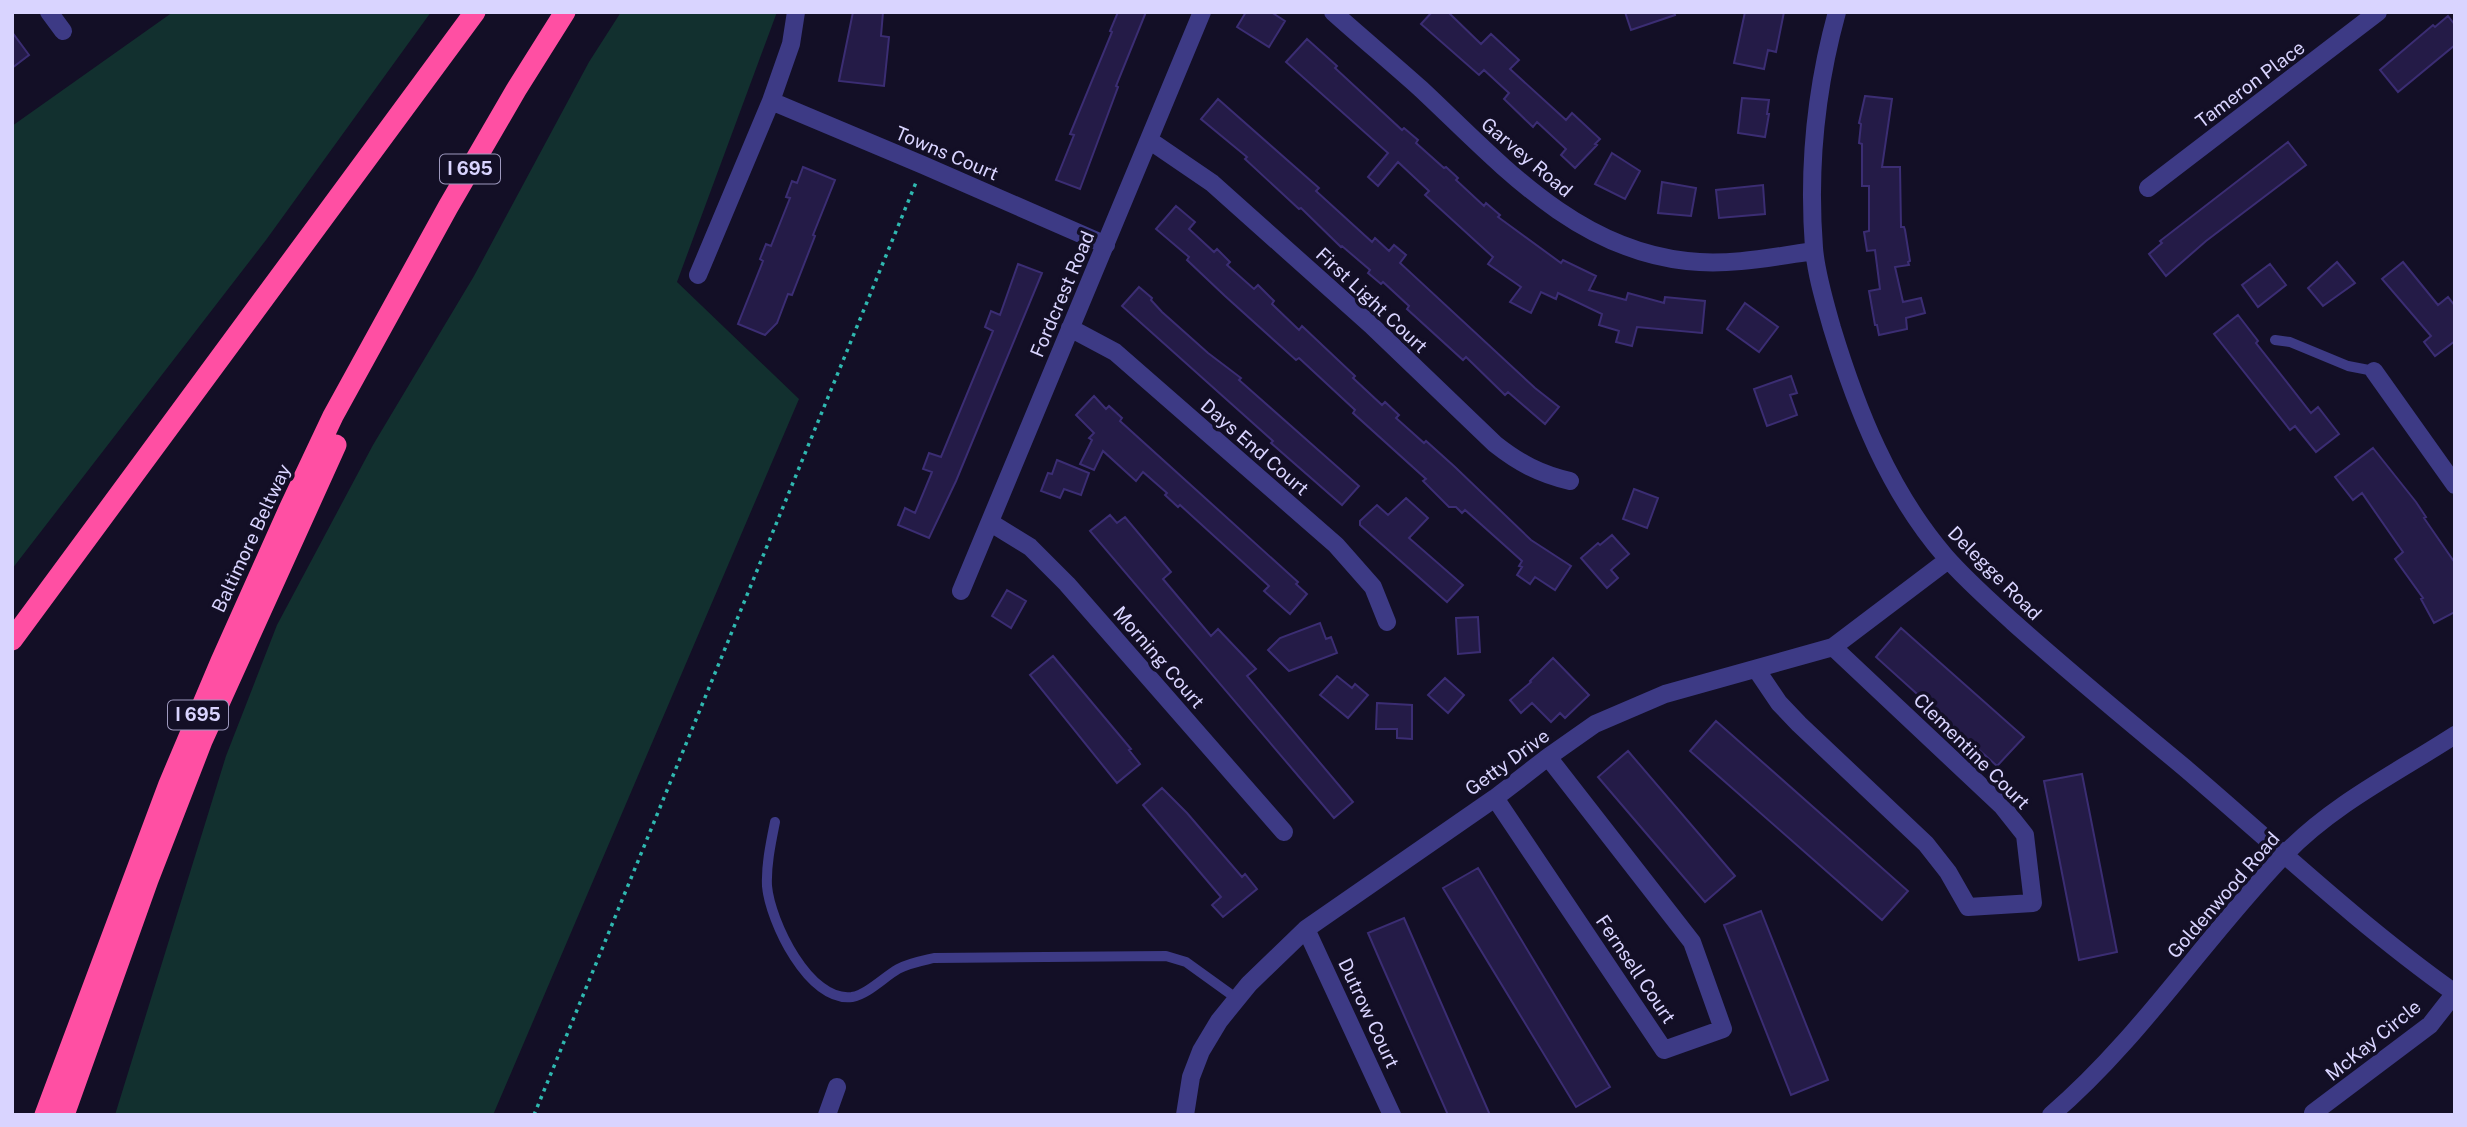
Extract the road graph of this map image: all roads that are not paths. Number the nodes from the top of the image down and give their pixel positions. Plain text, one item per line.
1 (49, 12) edge
2 (475, 12) edge
3 (565, 12) edge
4 (796, 12) edge
5 (1202, 12) edge
6 (1333, 12) edge
7 (1838, 12) edge
8 (2378, 12) edge
9 (64, 32) dead end
10 (771, 101) junction
11 (1149, 140) junction
12 (2148, 188) dead end
13 (1106, 245) junction
14 (1814, 251) junction
15 (698, 275) dead end
16 (1070, 327) junction
17 (382, 330) junction
18 (2275, 340) dead end
19 (2374, 371) joint
20 (1570, 481) dead end
21 (2455, 485) edge
22 (991, 523) junction
23 (1948, 560) junction
24 (961, 591) dead end
25 (1387, 622) dead end
26 (12, 640) edge
27 (1833, 647) junction
28 (1756, 669) junction
29 (2455, 735) edge
30 (1548, 757) junction
31 (1495, 798) junction
32 (775, 822) dead end
33 (1284, 832) dead end
34 (2285, 854) junction
35 (1306, 929) junction
36 (2455, 993) edge
37 (1236, 998) junction
38 (837, 1087) dead end
39 (45, 1115) edge
40 (64, 1115) edge
41 (827, 1115) edge
42 (1185, 1115) edge
43 (1392, 1115) edge
44 (2051, 1115) edge
45 (2315, 1115) edge

1 - 9 street
2 - 26 highway
3 - 17 highway, Baltimore Beltway / I 695
4 - 10 street
5 - 11 street, Fordcrest Road
6 - 14 street, Garvey Road
7 - 14 street, Delegge Road
8 - 12 street, Tameron Place
10 - 13 street, Towns Court
10 - 15 street
11 - 13 street, Fordcrest Road
11 - 20 street, First Light Court
13 - 16 street, Fordcrest Road
14 - 23 street, Delegge Road
16 - 22 street, Fordcrest Road
16 - 25 street, Days End Court
17 - 39 highway, Baltimore Beltway / I 695
17 - 40 highway
18 - 19 lane
19 - 21 street
22 - 24 street, Fordcrest Road
22 - 33 street, Morning Court
23 - 27 street, Getty Drive
23 - 34 street, Delegge Road
27 - 28 street, Getty Drive
27 - 28 street, Clementine Court
28 - 30 street, Getty Drive
29 - 34 street, Goldenwood Road
30 - 31 street, Getty Drive
30 - 31 street, Fernsell Court
31 - 35 street, Getty Drive
32 - 37 lane
34 - 36 street, Delegge Road
34 - 44 street, Goldenwood Road
35 - 37 street, Getty Drive
35 - 43 street, Dutrow Court
36 - 45 street, McKay Circle
37 - 42 street, Getty Drive
38 - 41 street

